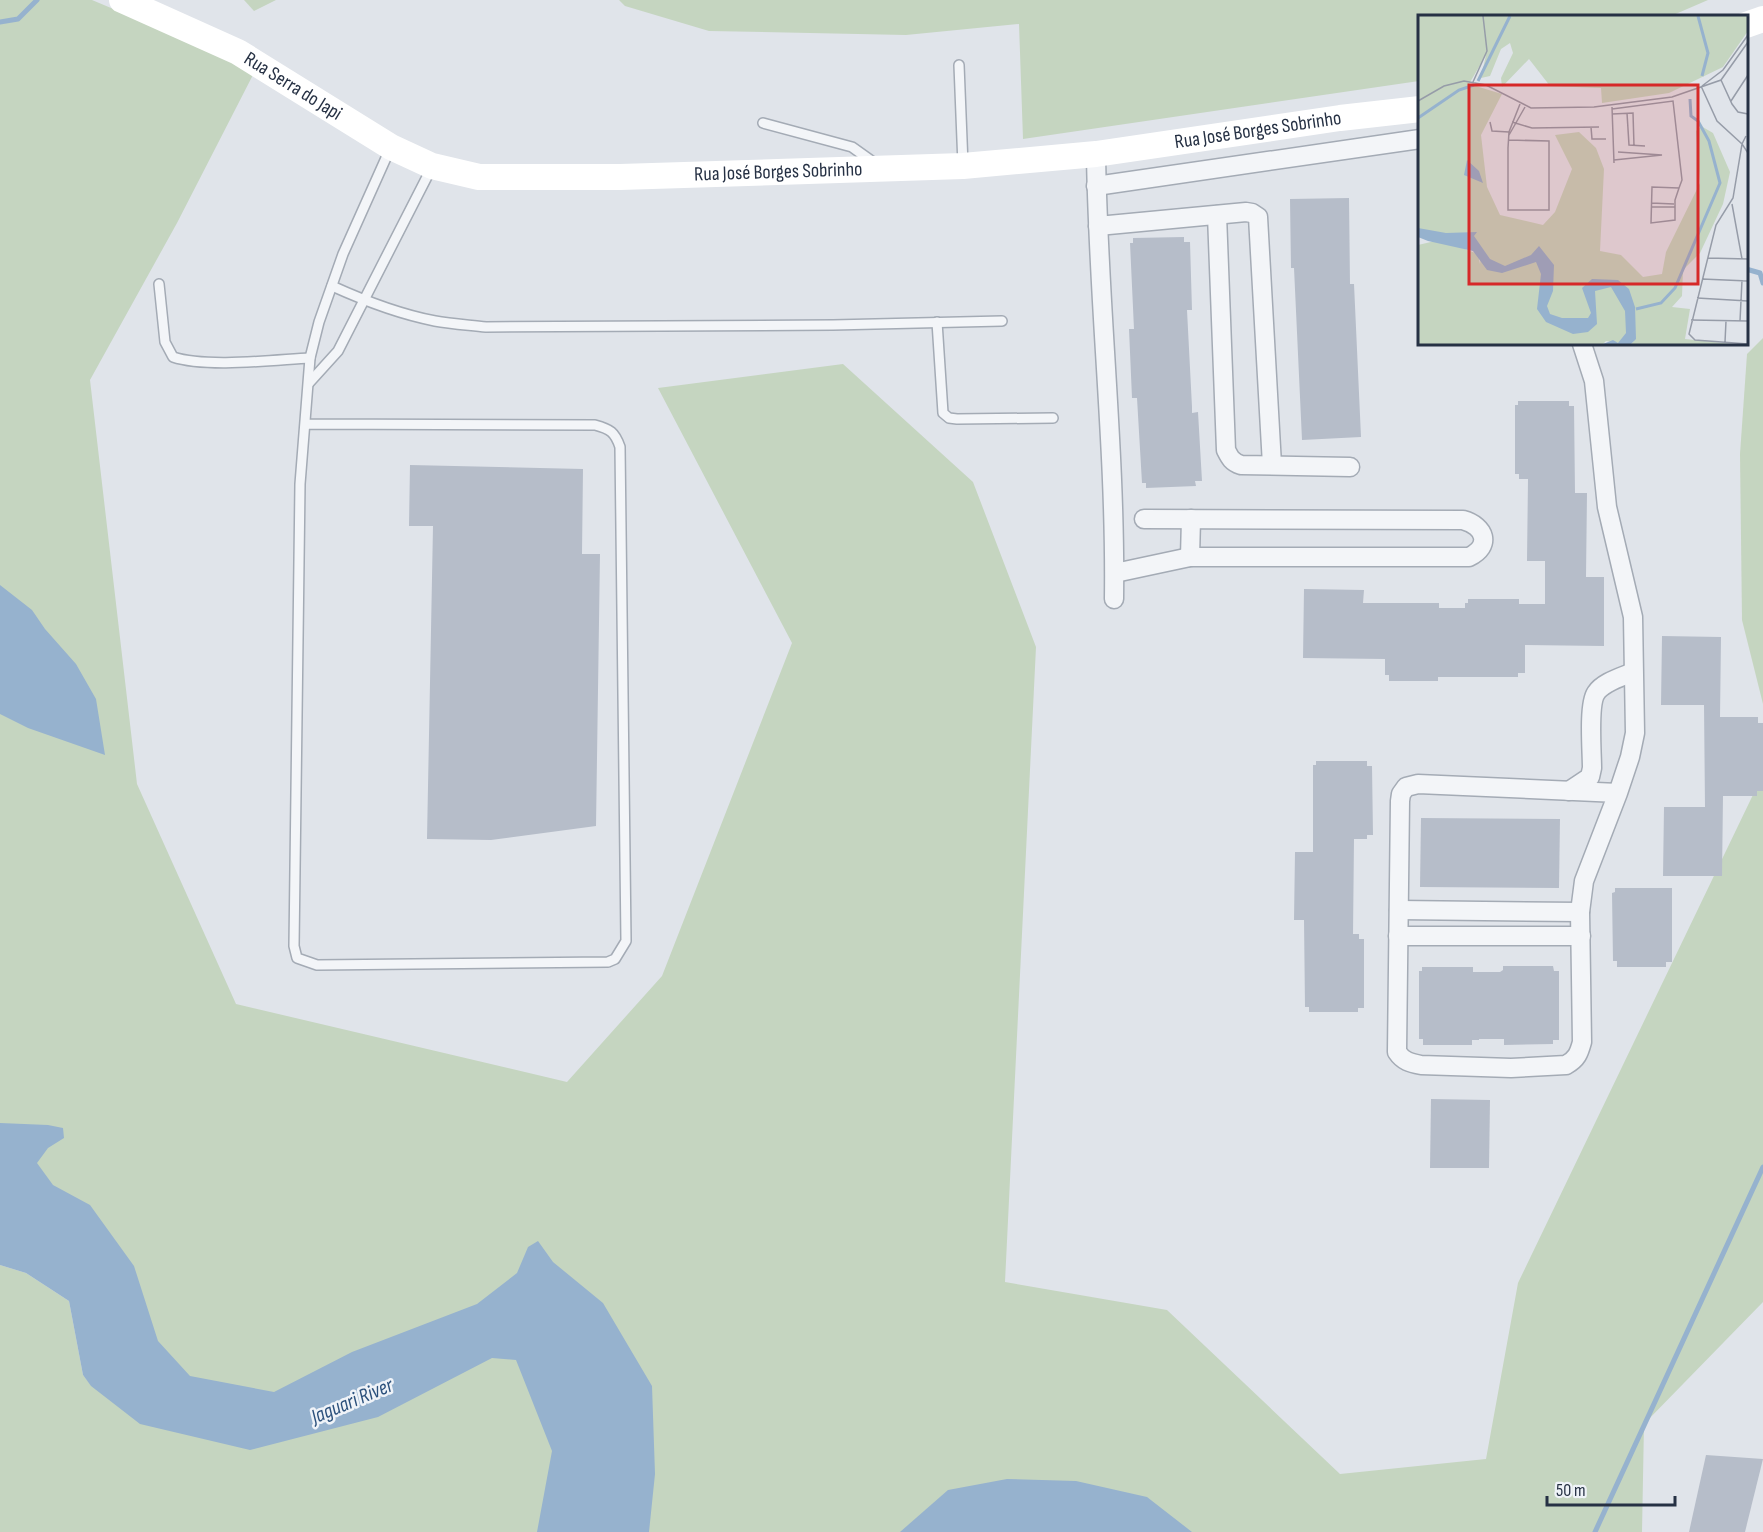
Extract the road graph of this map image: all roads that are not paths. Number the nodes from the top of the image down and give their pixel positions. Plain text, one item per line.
1 (122, 0) edge
2 (1763, 19) edge
3 (1748, 24) edge
4 (959, 65) dead end
5 (1418, 109) edge
6 (763, 123) dead end
7 (1418, 139) edge
8 (391, 147) junction
9 (1096, 154) junction
10 (432, 166) junction
11 (963, 166) junction
12 (883, 169) junction
13 (462, 174) joint
14 (1096, 186) junction
15 (1217, 214) junction
16 (1098, 226) junction
17 (159, 284) dead end
18 (332, 286) junction
19 (363, 300) junction
20 (1002, 321) dead end
21 (937, 322) junction
22 (1582, 345) edge
23 (310, 358) junction
24 (309, 383) junction
25 (1053, 418) dead end
26 (305, 423) junction
27 (1272, 465) junction
28 (1350, 467) dead end
29 (1144, 519) dead end
30 (1191, 519) junction
31 (1190, 557) junction
32 (1115, 573) junction
33 (1114, 599) dead end
34 (1633, 672) junction
35 (1568, 792) junction
36 (1618, 793) junction
37 (1399, 910) junction
38 (1580, 912) junction
39 (1398, 936) junction
40 (1581, 936) junction

1 - 8 street, Rua Serra do Japi
2 - 3 street
4 - 11 lane
5 - 9 street, Rua José Borges Sobrinho
6 - 12 lane
7 - 14 street
8 - 10 street, Rua Serra do Japi
8 - 18 lane
9 - 11 street, Rua José Borges Sobrinho
9 - 14 street
10 - 13 street, Rua Serra do Japi
10 - 19 lane
11 - 12 street, Rua José Borges Sobrinho
12 - 13 street, Rua José Borges Sobrinho
14 - 16 street
15 - 16 street
15 - 27 street
15 - 27 street
16 - 32 street
17 - 23 lane
18 - 19 lane
18 - 23 lane
19 - 21 lane
19 - 24 lane
20 - 21 lane
21 - 25 lane
22 - 34 street
23 - 24 lane
24 - 26 lane
26 - 26 lane
27 - 28 street
29 - 30 street
30 - 31 street
30 - 31 street
31 - 32 street
32 - 33 street
34 - 35 street
34 - 36 street
35 - 36 street
35 - 37 street
36 - 38 street
37 - 38 street
37 - 39 street
38 - 40 street
39 - 40 street
39 - 40 street

